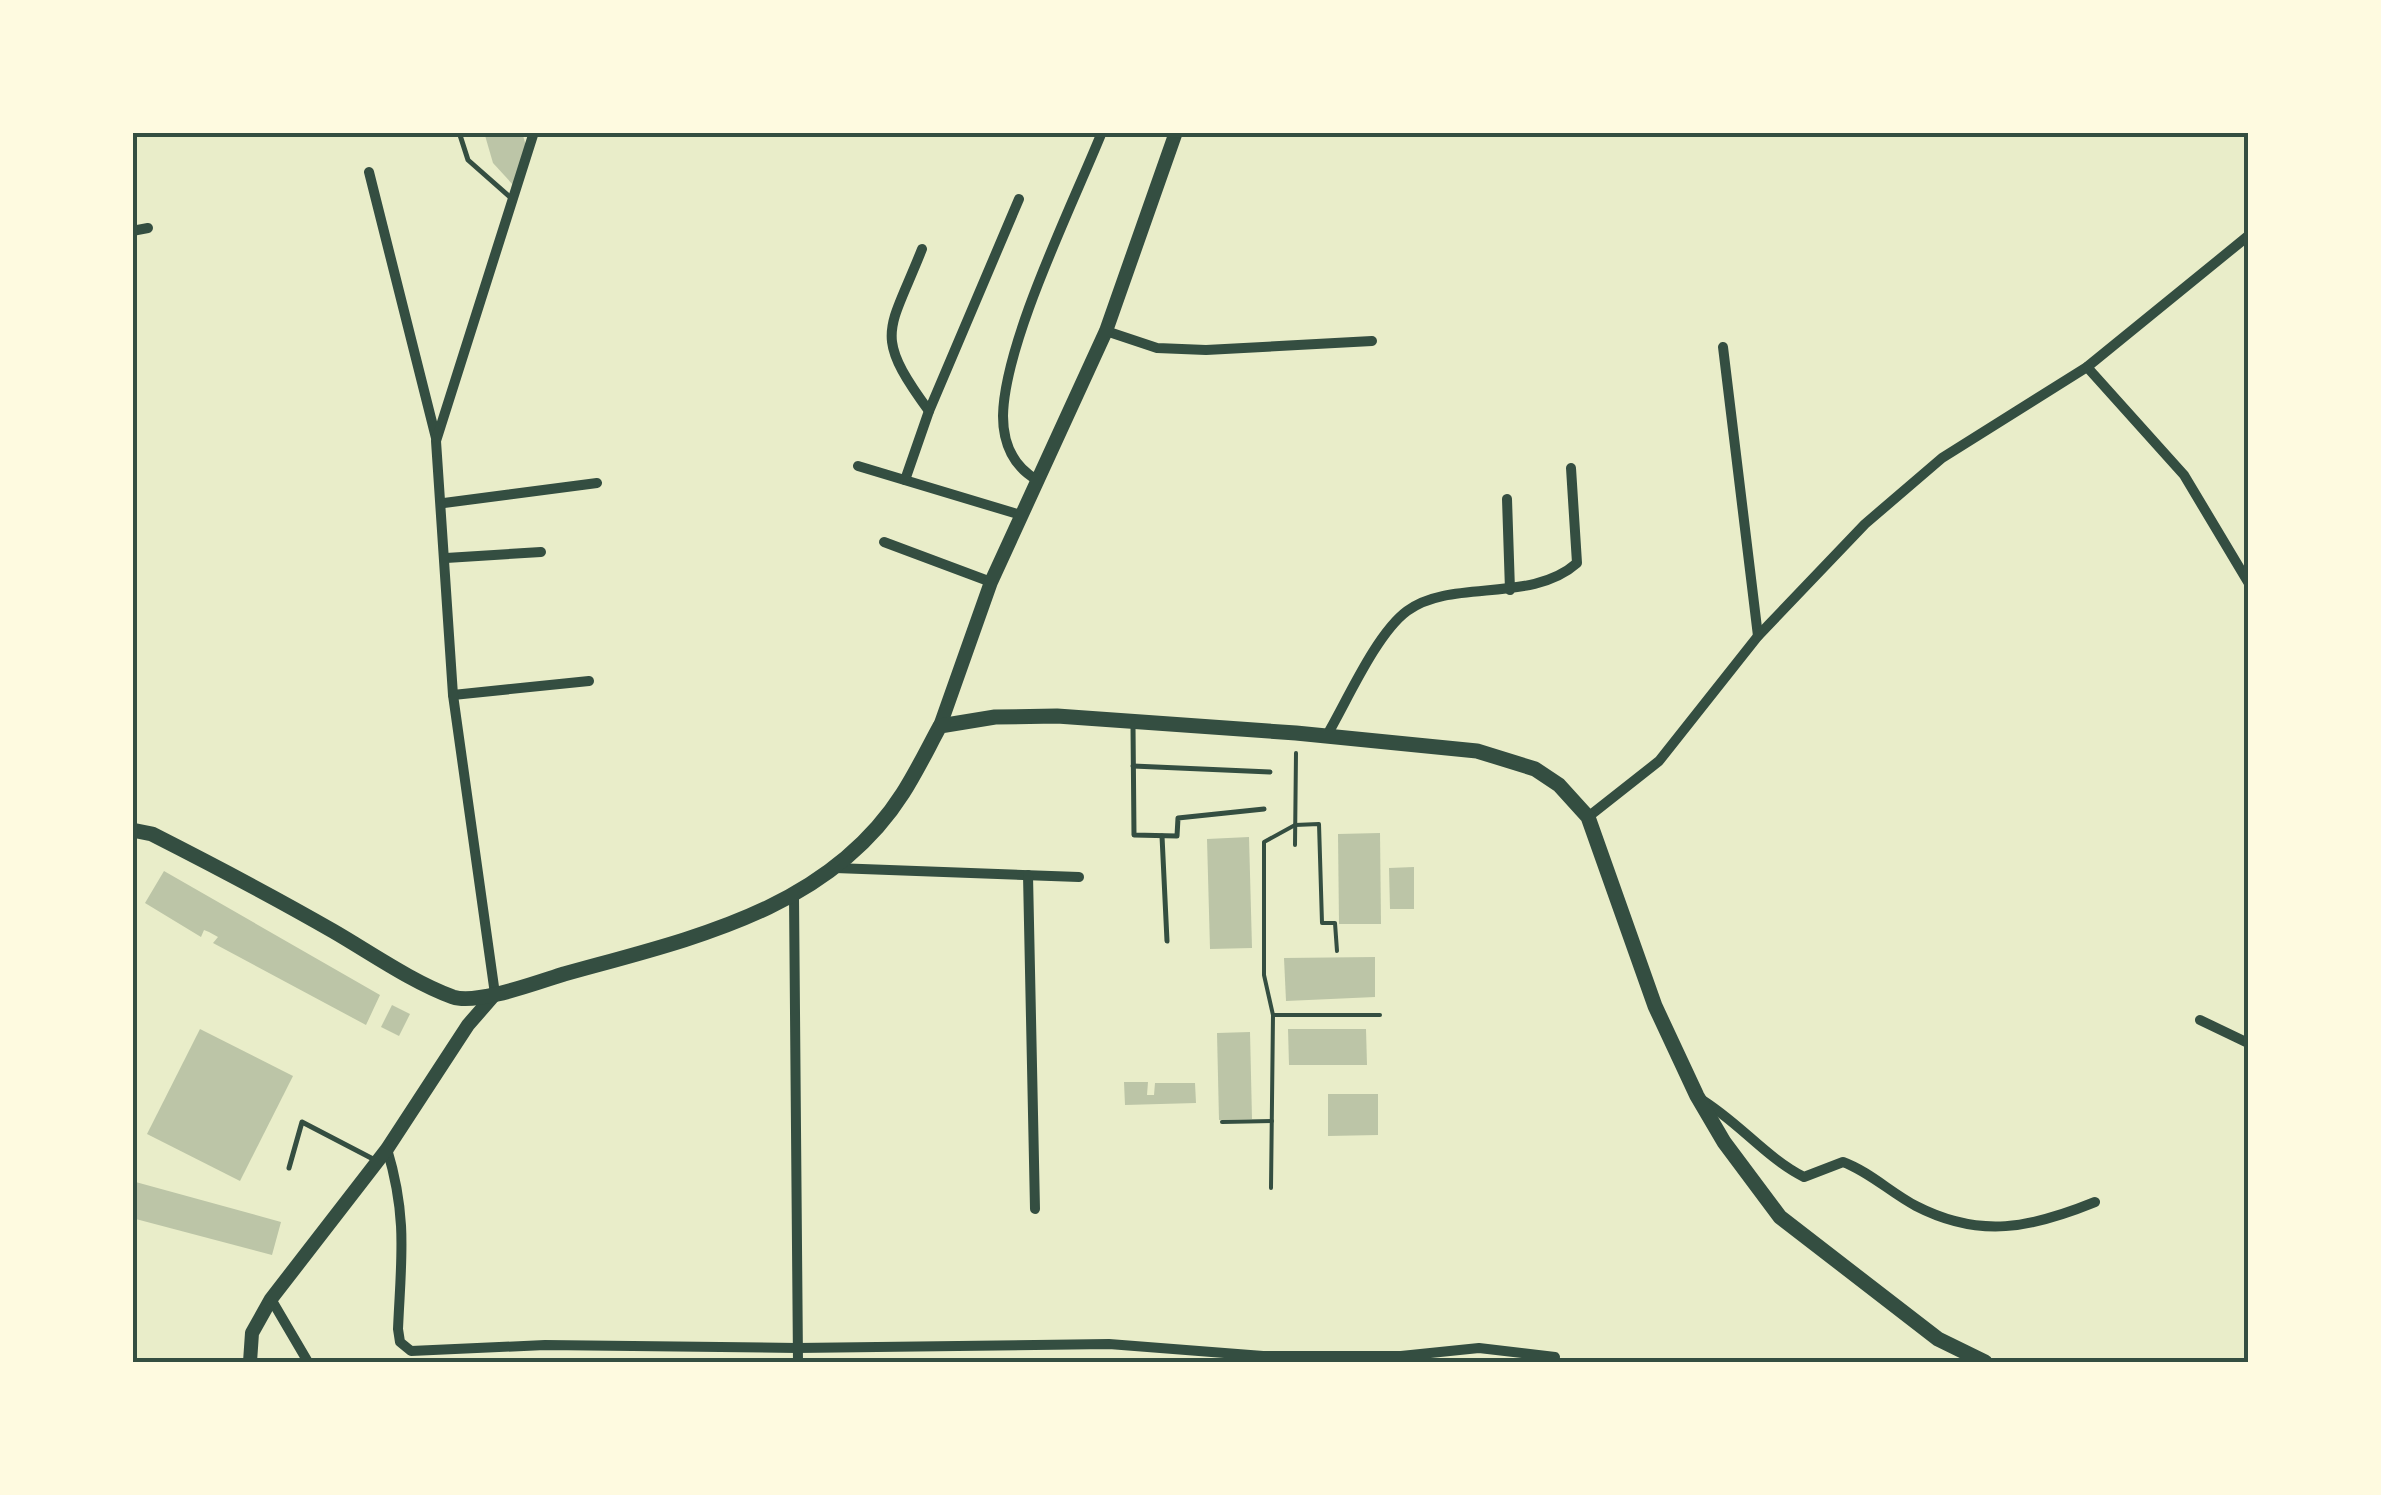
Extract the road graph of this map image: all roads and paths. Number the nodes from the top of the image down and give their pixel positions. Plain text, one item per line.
1 (459, 132) edge
2 (534, 132) edge
3 (1102, 132) edge
4 (1176, 132) edge
5 (369, 172) dead end
6 (511, 198) junction
7 (1019, 198) dead end
8 (148, 228) dead end
9 (132, 231) edge
10 (2248, 236) edge
11 (922, 249) dead end
12 (1106, 331) junction
13 (1372, 341) dead end
14 (1724, 347) dead end
15 (2088, 367) junction
16 (928, 411) junction
17 (436, 441) junction
18 (858, 466) dead end
19 (1571, 468) dead end
20 (904, 480) junction
21 (1037, 480) junction
22 (597, 483) dead end
23 (1506, 498) dead end
24 (444, 503) junction
25 (1021, 515) junction
26 (884, 542) dead end
27 (541, 552) dead end
28 (446, 558) junction
29 (991, 582) junction
30 (2248, 582) edge
31 (1510, 590) junction
32 (1758, 636) junction
33 (589, 682) dead end
34 (454, 695) junction
35 (1132, 722) junction
36 (940, 726) junction
37 (1296, 733) junction
38 (1327, 735) junction
39 (1134, 766) junction
40 (1270, 772) dead end
41 (1264, 809) dead end
42 (1588, 816) junction
43 (1295, 824) junction
44 (132, 830) edge
45 (1162, 836) junction
46 (1295, 845) dead end
47 (835, 868) junction
48 (1028, 875) junction
49 (1079, 877) dead end
50 (794, 896) junction
51 (1167, 941) dead end
52 (1337, 951) dead end
53 (496, 994) junction
54 (1380, 1014) dead end
55 (1272, 1015) junction
56 (2200, 1020) dead end
57 (2248, 1043) edge
58 (1696, 1096) junction
59 (1272, 1121) junction
60 (1222, 1122) dead end
61 (387, 1149) junction
62 (377, 1162) junction
63 (289, 1168) dead end
64 (1271, 1188) dead end
65 (2095, 1202) dead end
66 (1035, 1209) dead end
67 (270, 1299) junction
68 (797, 1348) junction
69 (1555, 1357) dead end
70 (1268, 1359) edge
71 (250, 1362) edge
72 (308, 1362) edge
73 (798, 1362) edge
74 (1985, 1362) edge

1 - 6 lane
2 - 6 street
3 - 21 street
4 - 12 street
5 - 17 street
6 - 17 street
7 - 16 street
8 - 9 street
10 - 15 street
11 - 16 street
12 - 13 street
12 - 21 street
14 - 32 street
15 - 30 street
15 - 32 street
16 - 20 street
17 - 24 street
18 - 20 street
19 - 31 street
20 - 25 street
21 - 25 street
22 - 24 street
23 - 31 street
24 - 28 street
25 - 29 street
26 - 29 street
27 - 28 street
28 - 34 street
29 - 36 street
31 - 38 street
32 - 42 street
33 - 34 street
34 - 53 street
35 - 36 main road
35 - 37 main road
35 - 39 lane
36 - 47 main road
37 - 38 main road
37 - 43 path
38 - 42 main road
39 - 40 lane
39 - 45 lane
41 - 45 lane
42 - 58 main road
43 - 46 path
43 - 52 path
43 - 55 path
44 - 53 main road
45 - 51 lane
47 - 48 street
47 - 50 main road
48 - 49 street
48 - 66 street
50 - 53 main road
50 - 68 street
53 - 61 street
54 - 55 path
55 - 59 path
56 - 57 street
58 - 65 street
58 - 74 main road
59 - 60 path
59 - 64 path
61 - 62 street
61 - 68 street
62 - 63 lane
62 - 67 street
67 - 71 street
67 - 72 street
68 - 70 street
68 - 73 street
69 - 70 street

